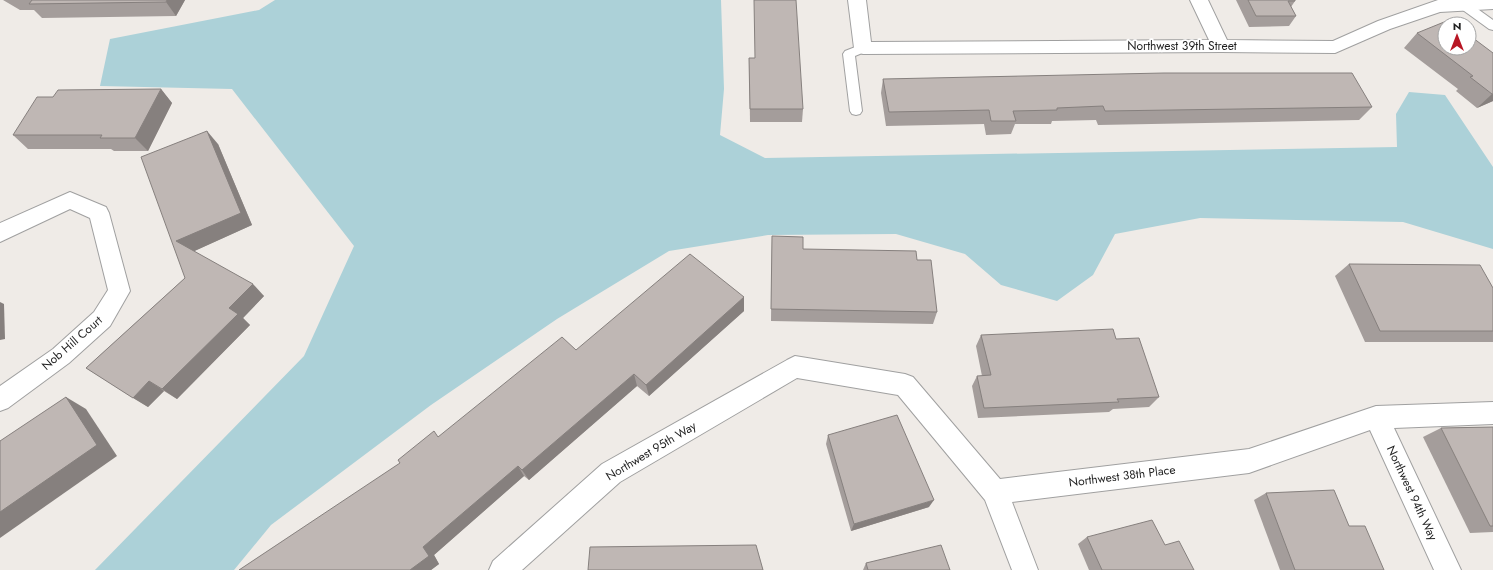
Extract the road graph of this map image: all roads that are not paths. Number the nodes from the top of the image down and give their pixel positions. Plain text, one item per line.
1 (857, 0) edge
2 (1199, 0) edge
3 (1492, 2) edge
4 (1464, 5) junction
5 (1493, 26) edge
6 (1221, 46) junction
7 (863, 48) junction
8 (856, 111) dead end
9 (0, 233) edge
10 (0, 400) edge
11 (1493, 413) edge
12 (1376, 417) junction
13 (995, 492) junction
14 (502, 570) edge
15 (1025, 570) edge
16 (1448, 570) edge

1 - 7 street
2 - 6 street
3 - 4 street, Northwest 39th Street
4 - 5 lane
4 - 6 street, Northwest 39th Street
6 - 7 street, Northwest 39th Street
7 - 8 lane
9 - 10 street, Nob Hill Court
11 - 12 street, Northwest 38th Place
12 - 13 street, Northwest 38th Place
12 - 16 street, Northwest 94th Way
13 - 14 street, Northwest 95th Way
13 - 15 street

